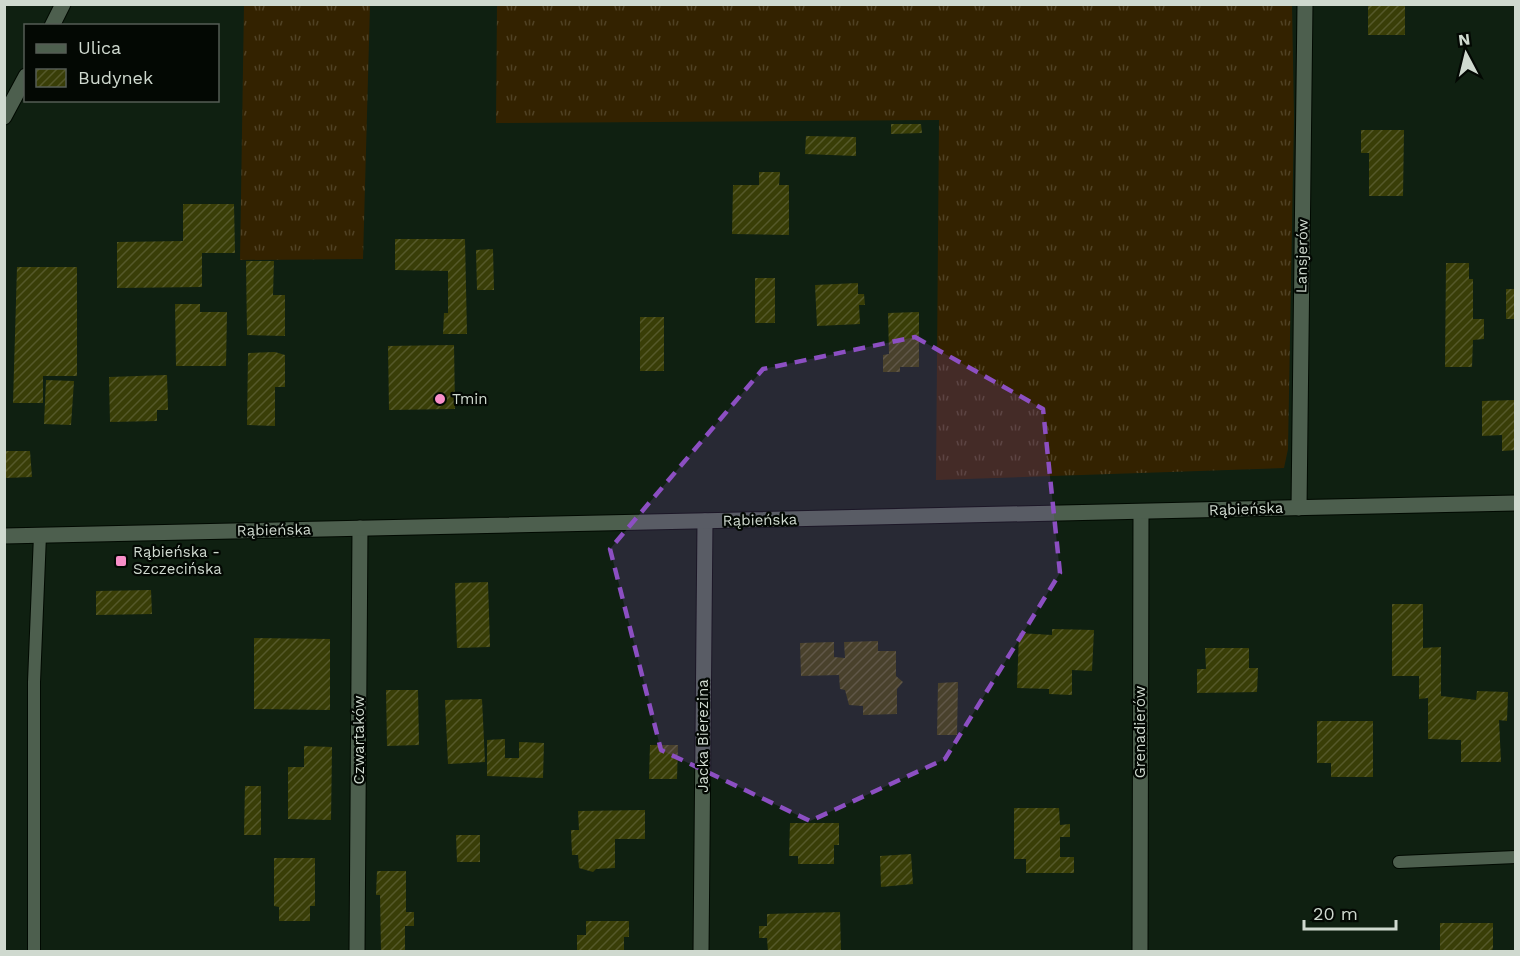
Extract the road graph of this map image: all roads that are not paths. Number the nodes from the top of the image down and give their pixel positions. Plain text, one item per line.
1 (63, 4) edge
2 (1305, 4) edge
3 (53, 24) edge
4 (24, 80) edge
5 (6, 111) edge
6 (1515, 502) edge
7 (1299, 508) junction
8 (1141, 512) junction
9 (705, 521) junction
10 (360, 528) junction
11 (4, 536) edge
12 (40, 536) junction
13 (1515, 857) edge
14 (1399, 862) dead end
15 (34, 951) edge
16 (357, 951) edge
17 (701, 951) edge
18 (1140, 951) edge

1 - 3 street
2 - 7 street, Lansjerów
4 - 5 street
6 - 7 street, Rąbieńska
7 - 8 street, Rąbieńska
8 - 9 street, Rąbieńska
8 - 18 street, Grenadierów
9 - 10 street, Rąbieńska
9 - 17 street, Jacka Bierezina
10 - 12 street, Rąbieńska
10 - 16 street, Czwartaków
11 - 12 street, Rąbieńska
12 - 15 lane
13 - 14 lane

